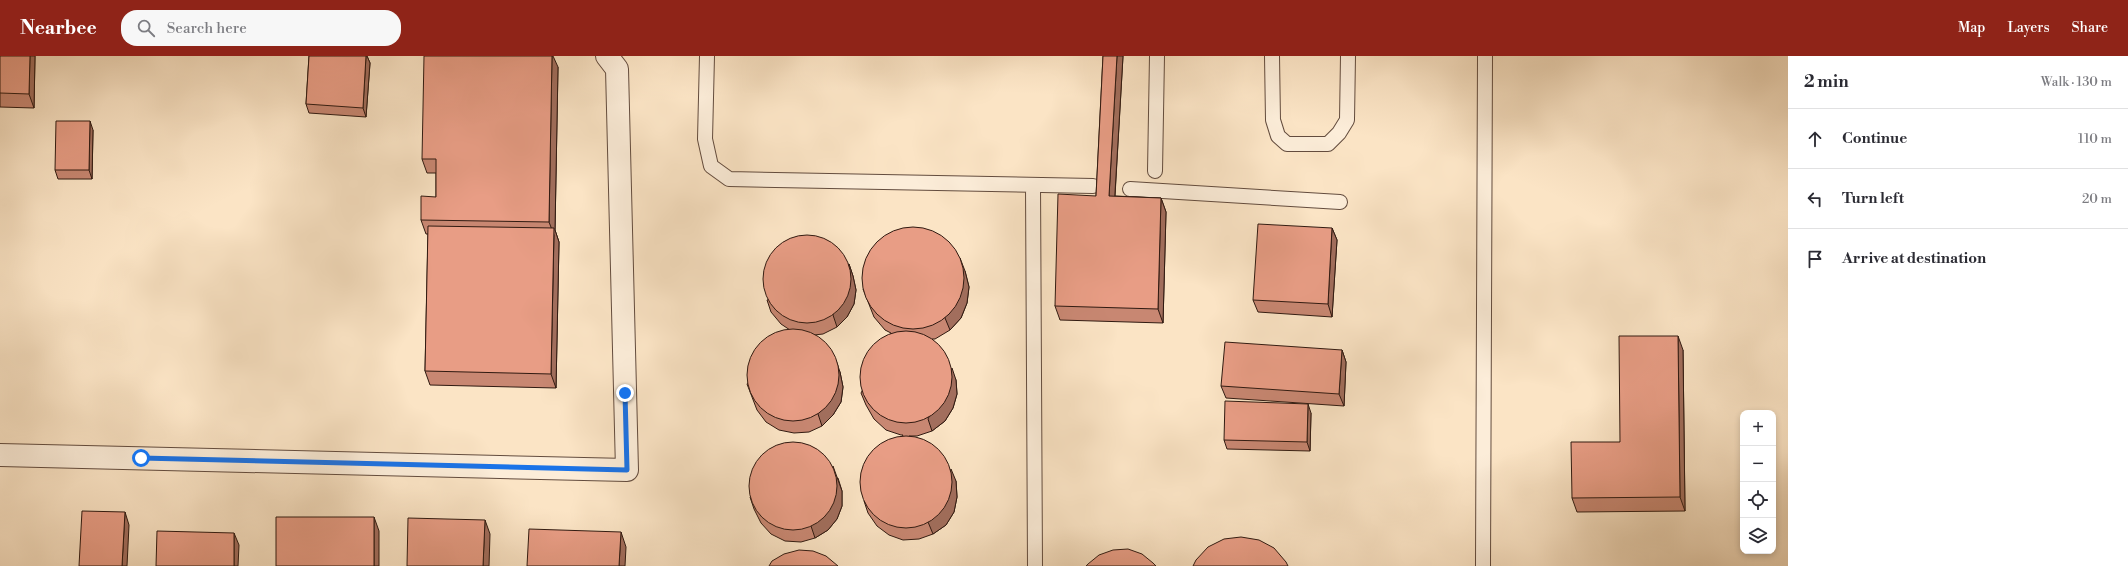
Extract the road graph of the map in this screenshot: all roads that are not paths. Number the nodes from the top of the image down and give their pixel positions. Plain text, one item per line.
1 (607, 56) edge
2 (708, 56) edge
3 (1157, 56) edge
4 (1272, 56) edge
5 (1348, 56) edge
6 (1485, 56) edge
7 (1156, 171) dead end
8 (1033, 185) junction
9 (1093, 186) dead end
10 (1130, 189) dead end
11 (1340, 202) dead end
12 (0, 455) edge
13 (1035, 566) edge
14 (1483, 566) edge

1 - 12 street
2 - 8 lane
3 - 7 lane
4 - 5 lane
6 - 14 lane
8 - 9 lane
8 - 13 lane
10 - 11 lane

